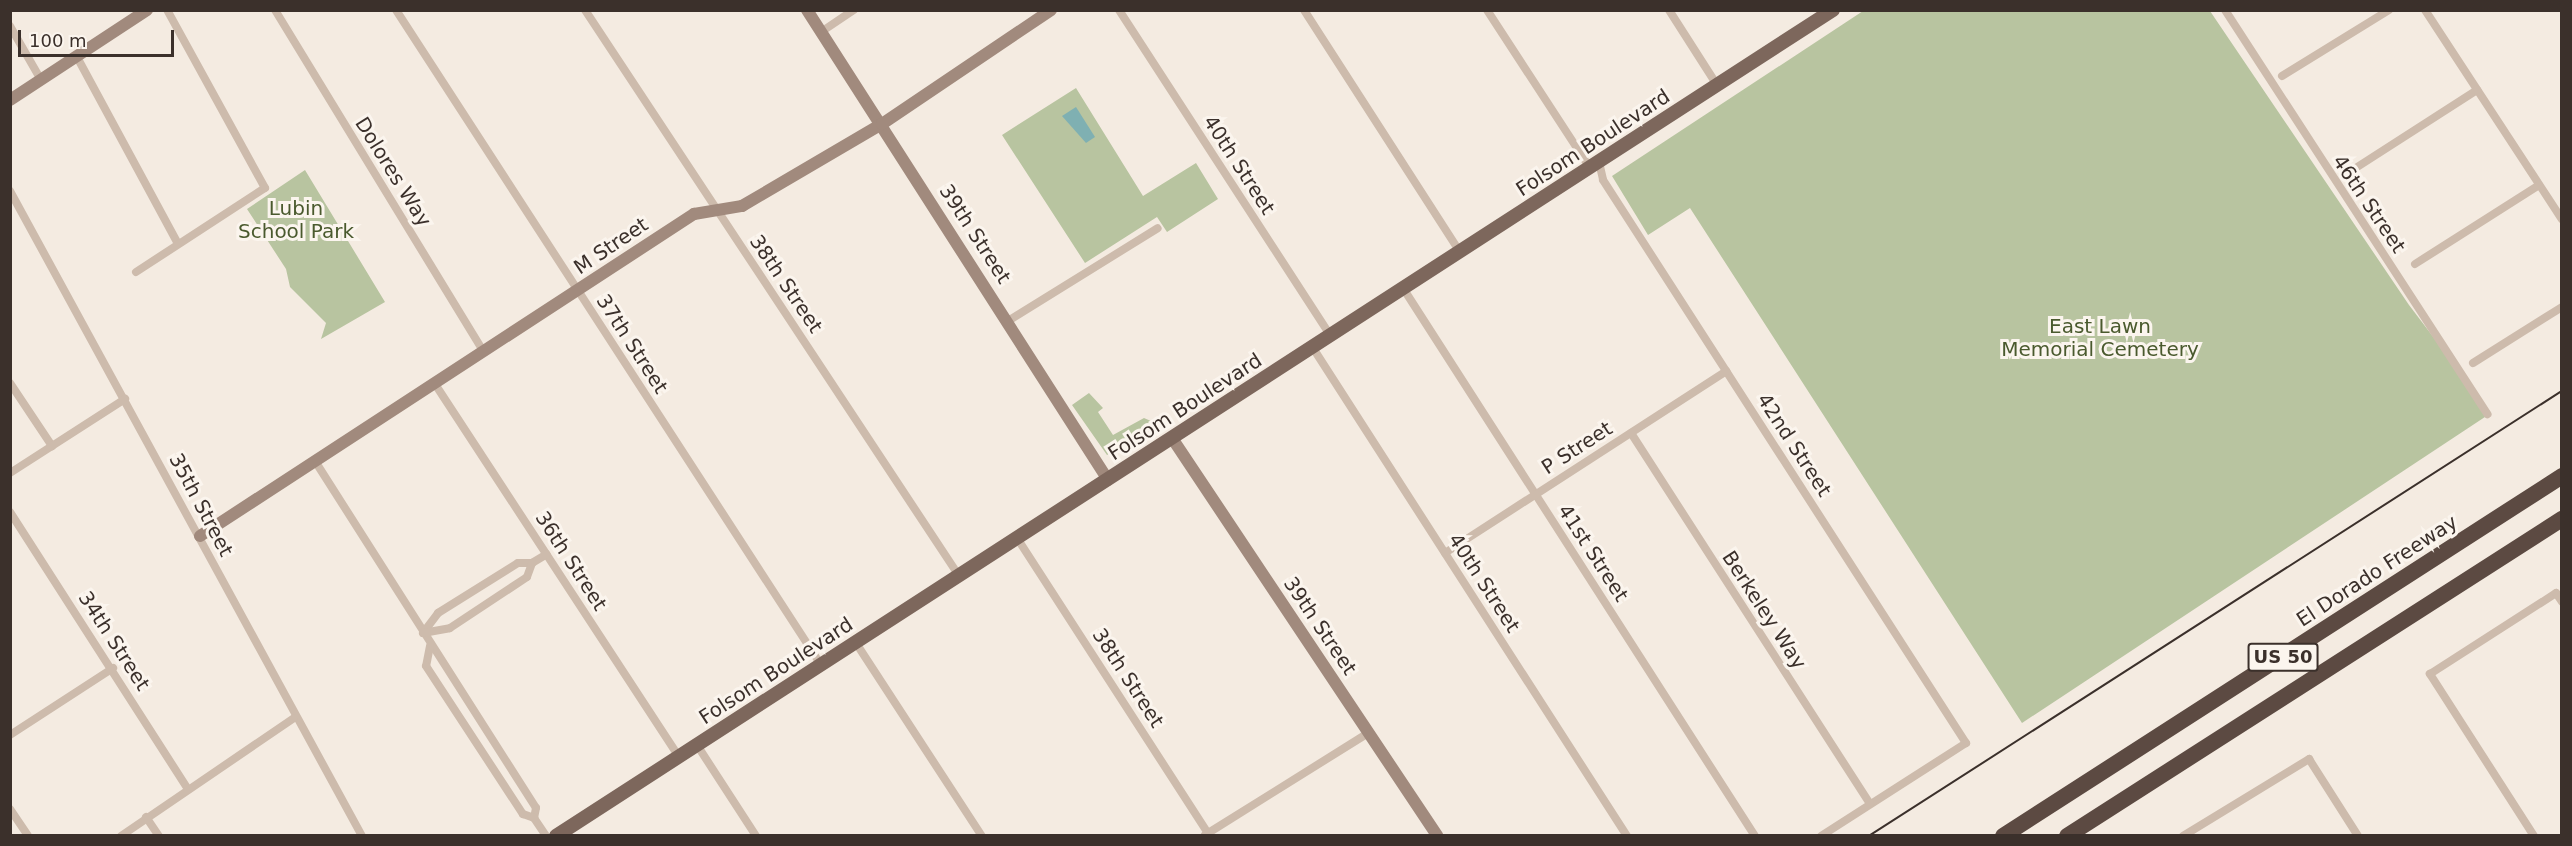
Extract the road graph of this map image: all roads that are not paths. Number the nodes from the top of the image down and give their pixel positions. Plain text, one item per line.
1 (147, 10) edge
2 (167, 10) edge
3 (274, 10) edge
4 (396, 10) edge
5 (585, 10) edge
6 (807, 10) edge
7 (854, 10) edge
8 (1051, 10) edge
9 (1119, 10) edge
10 (1304, 10) edge
11 (1488, 10) edge
12 (1669, 10) edge
13 (1833, 10) edge
14 (2225, 10) edge
15 (2389, 10) edge
16 (2425, 10) edge
17 (10, 26) edge
18 (821, 32) junction
19 (77, 57) junction
20 (2282, 76) dead end
21 (41, 80) junction
22 (1717, 85) junction
23 (2477, 90) junction
24 (10, 100) edge
25 (882, 124) junction
26 (1595, 165) junction
27 (2351, 171) dead end
28 (2539, 185) junction
29 (10, 191) edge
30 (718, 212) junction
31 (2562, 219) edge
32 (1158, 228) dead end
33 (177, 242) junction
34 (1460, 252) junction
35 (2415, 264) dead end
36 (136, 272) dead end
37 (1403, 288) junction
38 (578, 291) junction
39 (2562, 307) edge
40 (1008, 321) junction
41 (1331, 336) junction
42 (1313, 348) junction
43 (484, 352) junction
44 (2473, 363) dead end
45 (1726, 371) junction
46 (10, 383) edge
47 (435, 384) junction
48 (125, 399) junction
49 (2487, 414) dead end
50 (1631, 433) junction
51 (1172, 438) junction
52 (52, 446) junction
53 (315, 461) junction
54 (10, 473) edge
55 (2562, 476) edge
56 (1108, 480) junction
57 (1536, 494) junction
58 (10, 512) edge
59 (2562, 519) edge
60 (200, 536) junction
61 (1017, 538) junction
62 (1445, 553) junction
63 (547, 554) junction
64 (532, 563) junction
65 (959, 576) junction
66 (2562, 602) edge
67 (423, 633) junction
68 (856, 643) junction
69 (430, 646) junction
70 (821, 665) junction
71 (112, 668) junction
72 (294, 718) junction
73 (1368, 734) junction
74 (10, 735) edge
75 (697, 746) junction
76 (500, 757) junction
77 (679, 757) junction
78 (489, 765) junction
79 (188, 789) junction
80 (1870, 804) junction
81 (10, 809) edge
82 (146, 817) junction
83 (534, 818) junction
84 (2182, 834) edge
85 (1208, 835) edge
86 (28, 836) edge
87 (121, 836) edge
88 (159, 836) edge
89 (362, 836) edge
90 (546, 836) edge
91 (556, 836) edge
92 (756, 836) edge
93 (982, 836) edge
94 (1437, 836) edge
95 (1627, 836) edge
96 (1755, 836) edge
97 (1821, 836) edge
98 (2003, 836) edge
99 (2067, 836) edge
100 (2358, 836) edge
101 (2534, 836) edge

1 - 19 street
2 - 33 street
3 - 43 street, Dolores Way
4 - 38 street, 37th Street
5 - 30 street, 38th Street
6 - 18 street, 39th Street
7 - 18 street
8 - 25 street, M Street
9 - 41 street, 40th Street
10 - 34 street
11 - 26 street, 42nd Street
12 - 22 street
13 - 22 main road, Folsom Boulevard
14 - 49 street, 46th Street
15 - 20 street
16 - 23 street
17 - 21 street
18 - 25 street, 39th Street
19 - 21 street
19 - 33 street
21 - 24 street
22 - 26 main road, Folsom Boulevard
23 - 27 street
23 - 28 street
25 - 30 street, M Street
25 - 40 street, 39th Street
26 - 34 main road, Folsom Boulevard
26 - 45 street, 42nd Street
28 - 31 street
28 - 35 street
29 - 48 street, 35th Street
30 - 38 street, M Street
30 - 65 street, 38th Street
32 - 40 street
33 - 36 street
34 - 37 main road, Folsom Boulevard
37 - 41 main road, Folsom Boulevard
37 - 57 street, 41st Street
38 - 43 street, M Street
38 - 70 street, 37th Street
39 - 44 street
40 - 56 street, 39th Street
41 - 42 main road, Folsom Boulevard
42 - 51 main road, Folsom Boulevard
42 - 62 street, 40th Street
43 - 47 street, M Street
45 - 50 street, P Street
45 - 80 street, 42nd Street
46 - 52 street
47 - 53 street, M Street
47 - 63 street, 36th Street
48 - 52 street
48 - 60 street, 35th Street
50 - 57 street, P Street
50 - 80 street, Berkeley Way
51 - 56 main road, Folsom Boulevard
51 - 73 street, 39th Street
52 - 54 street
53 - 60 street, M Street
53 - 67 street
55 - 98 highway, El Dorado Freeway / US 50
56 - 61 main road, Folsom Boulevard
57 - 62 street, P Street
57 - 96 street, 41st Street
58 - 71 street, 34th Street
59 - 99 highway, US 50
60 - 72 street, 35th Street
61 - 65 main road, Folsom Boulevard
61 - 85 street, 38th Street
62 - 95 street, 40th Street
63 - 64 street
63 - 77 street, 36th Street
64 - 67 street
64 - 67 street
65 - 68 main road, Folsom Boulevard
66 - 101 street
67 - 69 street
68 - 70 main road, Folsom Boulevard
68 - 93 street
69 - 76 street
69 - 78 street
70 - 75 main road, Folsom Boulevard
71 - 74 street
71 - 79 street, 34th Street
72 - 79 street
72 - 89 street, 35th Street
73 - 85 street
73 - 94 street, 39th Street
75 - 77 main road, Folsom Boulevard
75 - 92 street
76 - 78 street
76 - 83 street
77 - 91 main road, Folsom Boulevard
78 - 83 street
79 - 82 street
80 - 97 street
81 - 86 street
82 - 87 street
82 - 88 street
83 - 90 street
84 - 100 street

